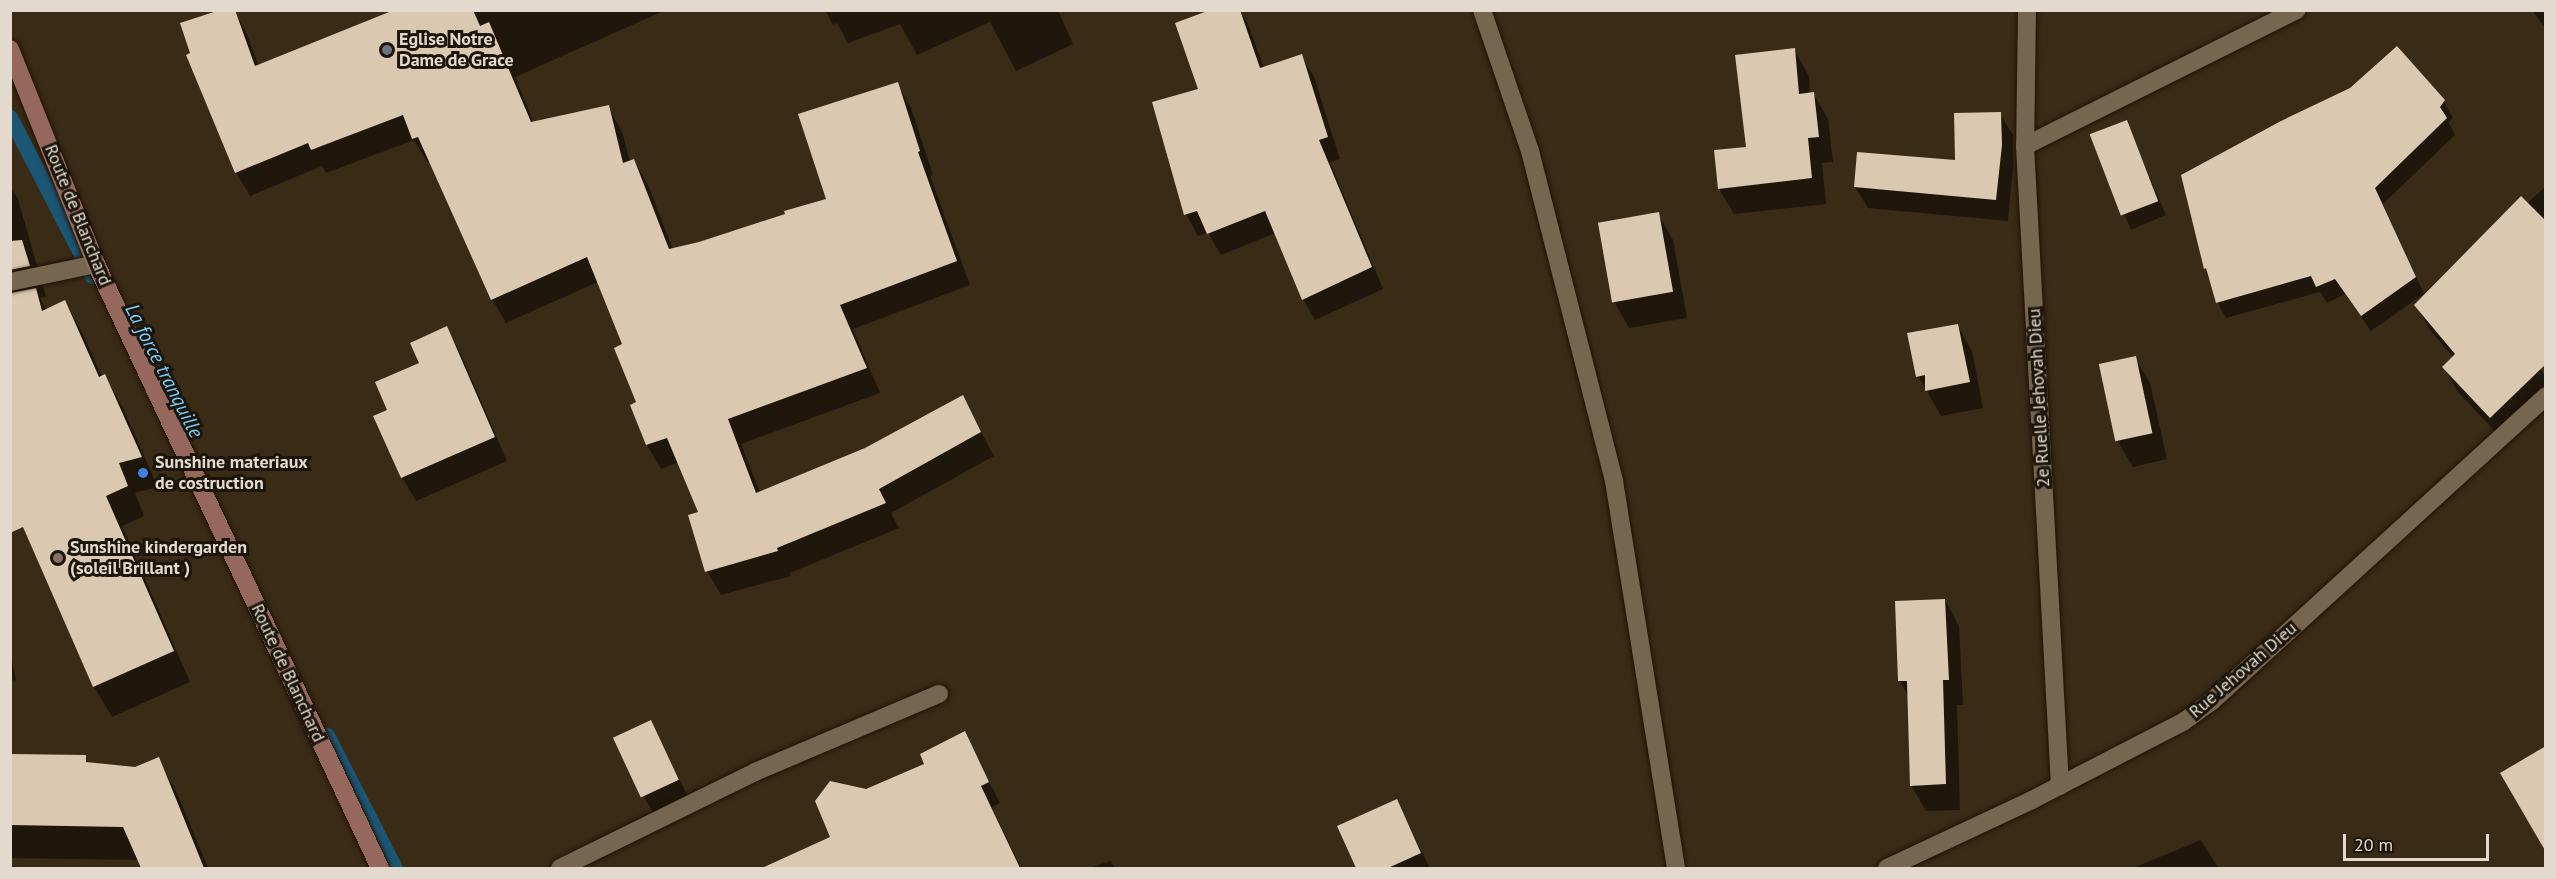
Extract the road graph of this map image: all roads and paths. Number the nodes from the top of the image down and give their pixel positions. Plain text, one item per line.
1 (1482, 10) edge
2 (2027, 10) edge
3 (2297, 10) edge
4 (10, 49) edge
5 (2025, 146) junction
6 (96, 264) junction
7 (10, 282) edge
8 (2546, 396) edge
9 (939, 694) dead end
10 (2060, 786) junction
11 (380, 868) edge
12 (560, 868) edge
13 (1676, 868) edge
14 (1887, 868) edge

1 - 13 street
2 - 5 street, 2e Ruelle Jehovah Dieu
3 - 5 street
4 - 6 street, Route de Blanchard
5 - 10 street, 2e Ruelle Jehovah Dieu
6 - 7 street
6 - 11 street, Route de Blanchard
8 - 10 street, Rue Jehovah Dieu
9 - 12 street
10 - 14 street, Rue Jehovah Dieu

